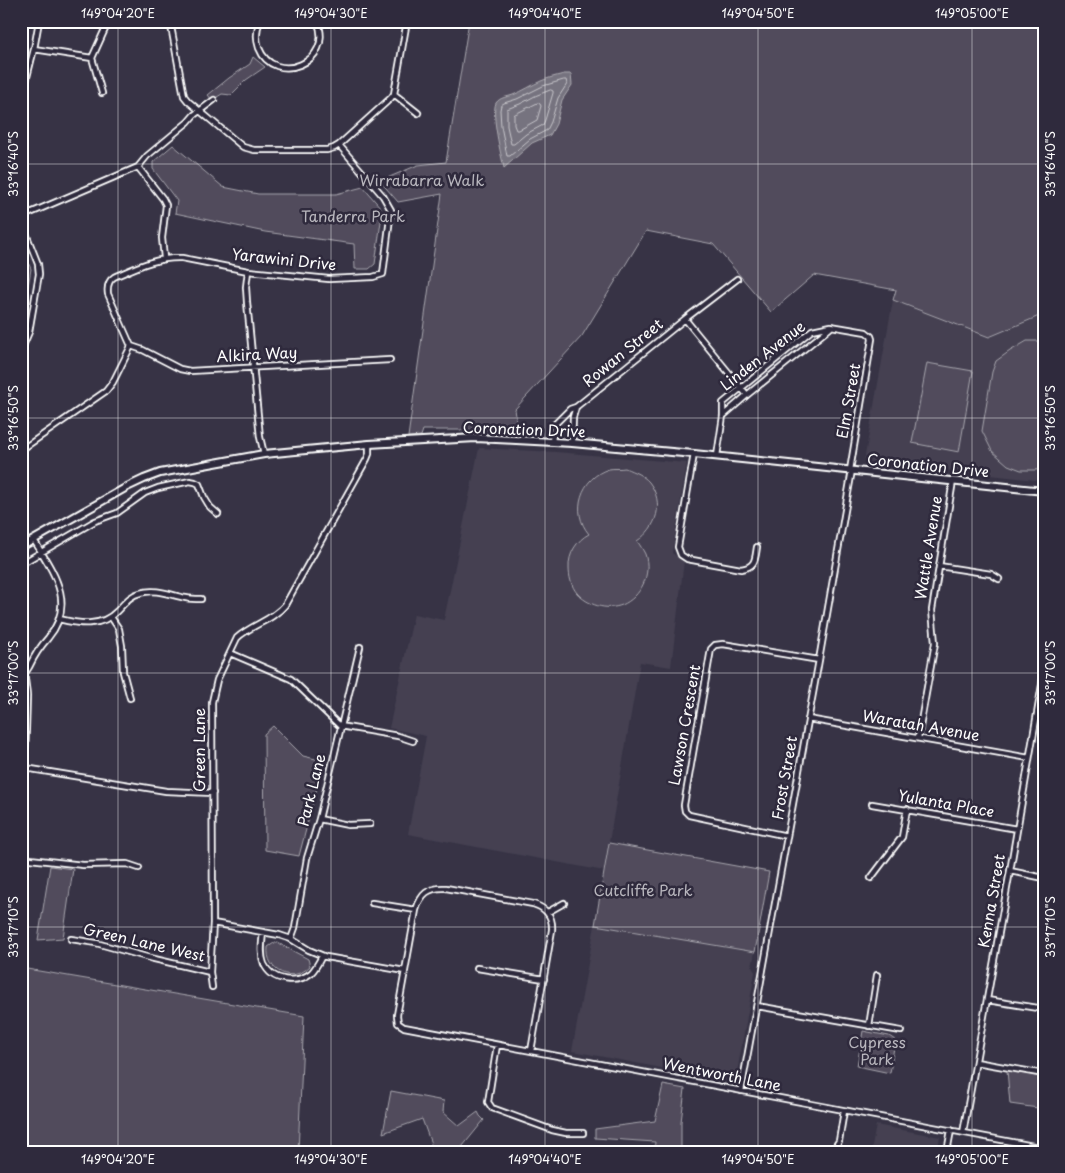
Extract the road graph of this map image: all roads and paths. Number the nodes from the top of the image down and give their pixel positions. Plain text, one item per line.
1 (39, 21) edge
2 (170, 21) edge
3 (260, 21) edge
4 (317, 21) edge
5 (407, 21) edge
6 (106, 26) dead end
7 (34, 49) junction
8 (92, 58) junction
9 (102, 94) dead end
10 (394, 94) junction
11 (214, 100) dead end
12 (21, 101) edge
13 (200, 111) junction
14 (418, 113) dead end
15 (339, 145) junction
16 (138, 167) junction
17 (21, 218) edge
18 (21, 222) edge
19 (164, 258) junction
20 (248, 271) junction
21 (737, 279) dead end
22 (685, 319) junction
23 (831, 326) junction
24 (871, 336) joint
25 (130, 346) junction
26 (21, 347) edge
27 (390, 360) dead end
28 (254, 368) junction
29 (740, 388) junction
30 (747, 395) junction
31 (576, 407) junction
32 (723, 416) junction
33 (552, 442) junction
34 (572, 443) junction
35 (369, 444) junction
36 (21, 450) edge
37 (264, 454) junction
38 (694, 454) junction
39 (717, 456) junction
40 (851, 470) junction
41 (953, 481) junction
42 (1044, 491) edge
43 (218, 514) dead end
44 (34, 540) junction
45 (757, 546) dead end
46 (21, 547) edge
47 (41, 552) junction
48 (21, 564) edge
49 (939, 566) junction
50 (999, 579) dead end
51 (201, 600) dead end
52 (111, 617) junction
53 (59, 619) junction
54 (360, 647) dead end
55 (230, 653) junction
56 (819, 660) junction
57 (1044, 672) edge
58 (23, 674) edge
59 (130, 698) dead end
60 (808, 719) junction
61 (340, 726) junction
62 (918, 738) junction
63 (413, 741) dead end
64 (1028, 758) junction
65 (25, 768) junction
66 (21, 792) edge
67 (213, 793) junction
68 (872, 804) dead end
69 (907, 809) junction
70 (319, 818) junction
71 (370, 824) dead end
72 (1017, 829) junction
73 (787, 836) junction
74 (21, 858) edge
75 (139, 868) dead end
76 (1010, 871) junction
77 (871, 878) dead end
78 (1044, 878) edge
79 (372, 903) dead end
80 (564, 903) dead end
81 (416, 910) junction
82 (548, 912) junction
83 (213, 923) junction
84 (263, 932) junction
85 (71, 939) dead end
86 (291, 939) junction
87 (322, 956) junction
88 (478, 968) dead end
89 (405, 971) junction
90 (210, 972) junction
91 (877, 975) dead end
92 (544, 979) junction
93 (212, 987) dead end
94 (987, 1000) junction
95 (757, 1006) junction
96 (1044, 1009) edge
97 (869, 1026) junction
98 (901, 1031) dead end
99 (498, 1045) junction
100 (531, 1051) junction
101 (976, 1062) junction
102 (1044, 1074) edge
103 (742, 1091) junction
104 (844, 1111) junction
105 (950, 1130) junction
106 (583, 1133) dead end
107 (963, 1133) junction
108 (1032, 1145) junction
109 (1044, 1148) edge
110 (791, 1152) edge
111 (947, 1152) edge
112 (1030, 1152) edge

1 - 7 street
2 - 13 street
3 - 4 street
5 - 10 street
6 - 8 street
7 - 8 street
7 - 12 street
8 - 9 street
10 - 14 street
10 - 15 street
11 - 13 street
13 - 15 street
13 - 16 street
15 - 20 street, Yarawini Drive
16 - 17 street
16 - 19 street
18 - 26 street
19 - 20 street, Yarawini Drive
19 - 25 street, Yarawini Drive
20 - 28 street
21 - 22 street, Rowan Street
22 - 29 street, Rowan Street
22 - 31 street, Rowan Street
23 - 24 street, Linden Avenue
23 - 29 street, Linden Avenue
23 - 30 street, Linden Avenue
24 - 40 street, Elm Street
25 - 28 street, Alkira Way
25 - 36 street
27 - 28 street, Alkira Way
28 - 37 street
29 - 30 street, Rowan Street
29 - 32 street, Linden Avenue
30 - 32 street, Linden Avenue
31 - 33 street, Rowan Street
31 - 34 street, Rowan Street
32 - 39 street, Linden Avenue
33 - 34 main road, Coronation Drive
33 - 35 main road, Coronation Drive
34 - 38 main road, Coronation Drive
35 - 37 main road, Coronation Drive
35 - 55 street, Green Lane
37 - 44 main road, Coronation Drive
38 - 39 main road, Coronation Drive
38 - 45 street
39 - 40 main road, Coronation Drive
40 - 41 main road, Coronation Drive
40 - 56 street, Frost Street
41 - 42 main road, Coronation Drive
41 - 49 street, Wattle Avenue
43 - 47 street
44 - 46 main road, Coronation Drive
44 - 47 street
47 - 48 street
47 - 53 street
49 - 50 street
49 - 62 street, Wattle Avenue
51 - 52 street
52 - 53 street
52 - 59 street
53 - 58 street
54 - 61 street, Park Lane
55 - 61 street
55 - 67 street, Green Lane
56 - 60 street, Frost Street
56 - 73 street, Lawson Crescent
57 - 64 street, Kenna Street
58 - 65 street
60 - 62 street, Waratah Avenue
60 - 73 street, Frost Street
61 - 63 street
61 - 70 street, Park Lane
62 - 64 street, Waratah Avenue
64 - 72 street, Kenna Street
65 - 66 street
65 - 67 street
67 - 83 street, Green Lane
68 - 69 street, Yulanta Place
69 - 72 street, Yulanta Place
69 - 77 street
70 - 71 street
70 - 86 street, Park Lane
72 - 76 street, Kenna Street
73 - 95 street, Frost Street
74 - 75 street
76 - 78 street
76 - 94 street, Kenna Street
79 - 81 street
80 - 82 street
81 - 82 street
81 - 89 street
82 - 92 street
83 - 84 street
83 - 90 street, Green Lane
84 - 86 street
84 - 87 street
85 - 90 street, Green Lane West
86 - 87 street
87 - 89 street
88 - 92 street
89 - 99 street, Wentworth Lane
90 - 93 street, Green Lane
91 - 97 street
92 - 100 street
94 - 96 street
94 - 101 street, Kenna Street
95 - 97 street
95 - 103 street, Frost Street
97 - 98 street
99 - 100 street, Wentworth Lane
99 - 106 street
100 - 103 street, Wentworth Lane
101 - 102 street
101 - 107 street, Kenna Street
103 - 104 street, Wentworth Lane
104 - 105 street, Wentworth Lane
104 - 110 street
105 - 107 street, Wentworth Lane
105 - 111 street
107 - 108 street, Wentworth Lane
108 - 109 street, Wentworth Lane
108 - 112 street

